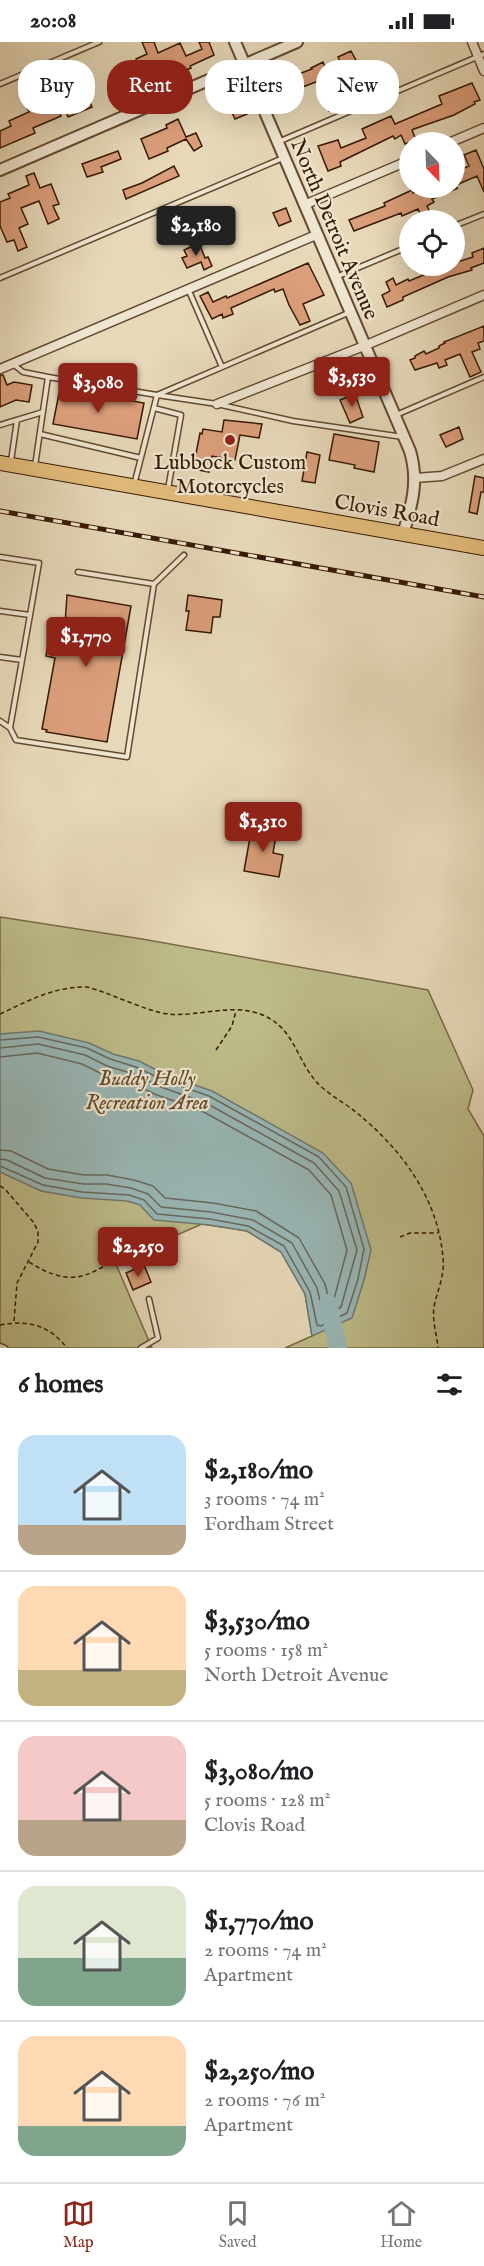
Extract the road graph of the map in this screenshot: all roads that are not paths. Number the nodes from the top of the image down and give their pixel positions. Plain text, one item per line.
1 (99, 42) edge
2 (235, 42) edge
3 (297, 42) edge
4 (472, 42) edge
5 (481, 55) edge
6 (242, 60) edge
7 (256, 60) edge
8 (484, 71) edge
9 (205, 82) edge
10 (0, 84) edge
11 (265, 114) edge
12 (484, 128) edge
13 (465, 136) edge
14 (277, 142) junction
15 (283, 157) junction
16 (399, 165) edge
17 (0, 170) edge
18 (304, 206) junction
19 (484, 214) edge
20 (465, 222) edge
21 (316, 235) junction
22 (399, 251) edge
23 (0, 278) edge
24 (335, 278) junction
25 (188, 289) junction
26 (484, 295) edge
27 (350, 312) junction
28 (364, 346) junction
29 (12, 363) junction
30 (222, 367) junction
31 (0, 369) edge
32 (48, 377) junction
33 (484, 377) edge
34 (157, 395) junction
35 (217, 404) junction
36 (154, 408) junction
37 (43, 412) junction
38 (394, 416) junction
39 (17, 420) junction
40 (0, 425) edge
41 (40, 434) junction
42 (404, 437) junction
43 (141, 458) junction
44 (484, 459) edge
45 (5, 464) edge
46 (35, 469) junction
47 (415, 478) junction
48 (133, 487) junction
49 (168, 493) junction
50 (403, 534) junction
51 (484, 548) edge
52 (184, 555) dead end
53 (0, 556) edge
54 (78, 572) dead end
55 (154, 584) junction
56 (0, 611) edge
57 (30, 615) junction
58 (0, 657) edge
59 (22, 660) junction
60 (0, 721) edge
61 (10, 728) junction
62 (148, 1299) dead end
63 (0, 1346) edge
64 (5, 1348) edge
65 (141, 1348) edge

1 - 10 lane
2 - 6 street, North Detroit Avenue
3 - 7 street
4 - 5 street
5 - 8 street
5 - 14 lane
9 - 17 street
11 - 14 street, North Detroit Avenue
12 - 13 street
14 - 15 street, North Detroit Avenue
15 - 18 street, North Detroit Avenue
15 - 23 lane
16 - 18 street
18 - 21 street, North Detroit Avenue
19 - 20 lane
21 - 24 street, North Detroit Avenue
21 - 25 street
22 - 24 lane
24 - 27 street, North Detroit Avenue
25 - 29 street
25 - 30 lane
26 - 28 street
27 - 28 street, North Detroit Avenue
27 - 30 lane
28 - 35 street
28 - 38 street, North Detroit Avenue
29 - 31 street
29 - 32 lane
30 - 34 lane
32 - 34 lane
32 - 37 lane
33 - 38 lane
34 - 35 lane
34 - 36 lane
35 - 42 lane
36 - 43 lane
36 - 49 lane
37 - 39 lane
37 - 41 lane
38 - 42 street, North Detroit Avenue
39 - 40 lane
39 - 45 lane
41 - 43 lane
41 - 46 lane
42 - 47 street, North Detroit Avenue
43 - 48 lane
44 - 47 street
45 - 46 highway, Clovis Road
46 - 48 highway, Clovis Road
47 - 50 street, North Detroit Avenue
48 - 49 highway, Clovis Road
49 - 50 highway, Clovis Road
50 - 51 highway, Clovis Road
52 - 55 lane
53 - 57 lane
54 - 55 lane
55 - 61 lane
56 - 57 lane
57 - 59 lane
58 - 59 lane
59 - 61 lane
60 - 61 lane
62 - 65 lane
63 - 64 lane

